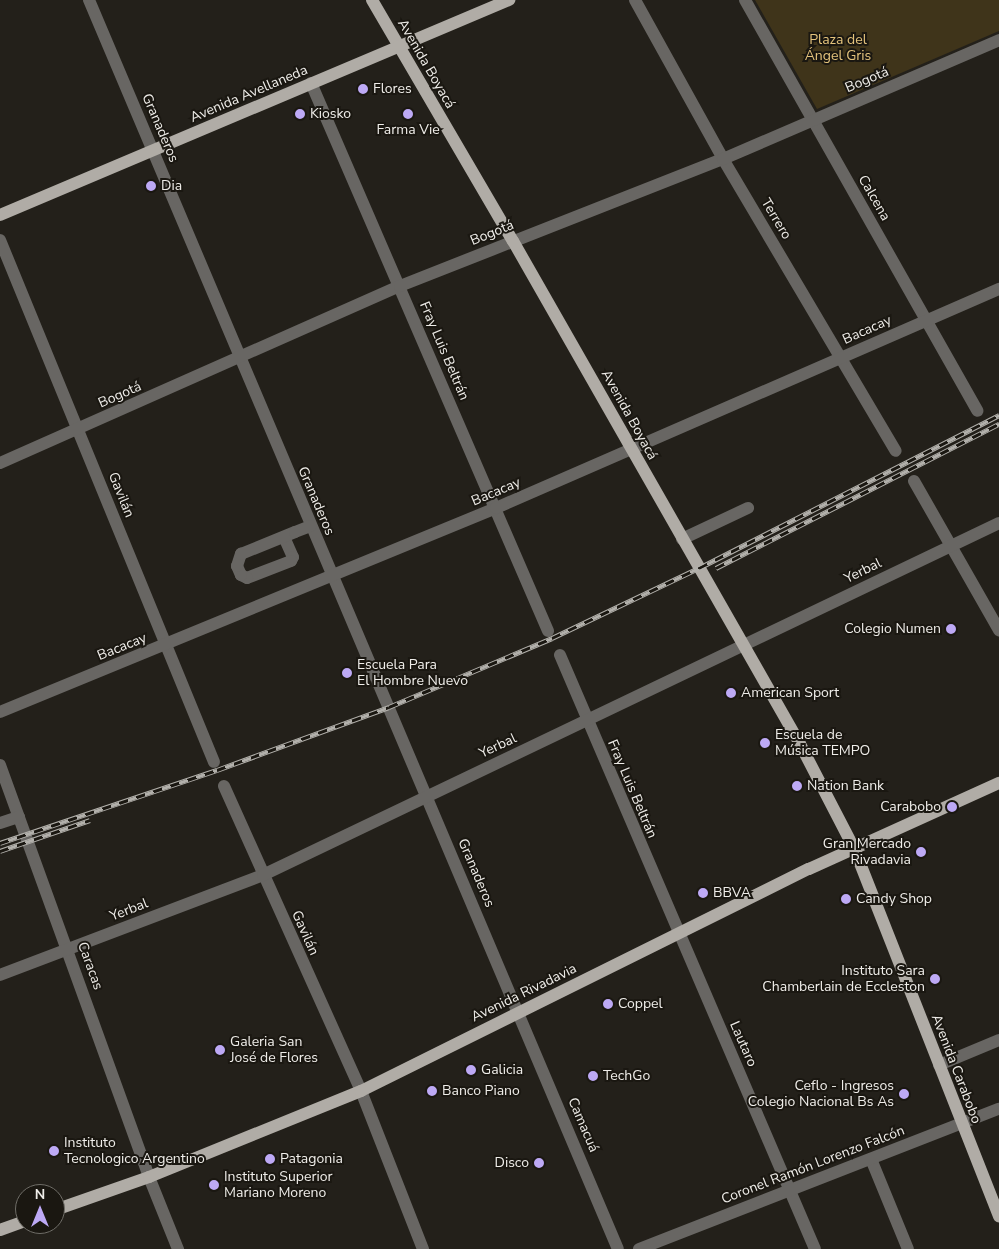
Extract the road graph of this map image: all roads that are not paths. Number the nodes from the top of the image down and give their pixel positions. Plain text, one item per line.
1 (89, 0) edge
2 (372, 0) edge
3 (509, 0) edge
4 (635, 0) edge
5 (745, 0) edge
6 (999, 40) edge
7 (398, 47) junction
8 (312, 83) junction
9 (812, 119) junction
10 (153, 150) junction
11 (723, 159) junction
12 (0, 215) edge
13 (0, 240) edge
14 (513, 241) junction
15 (400, 286) junction
16 (999, 289) edge
17 (926, 320) junction
18 (240, 358) junction
19 (841, 358) junction
20 (978, 410) dead end
21 (78, 429) junction
22 (630, 450) junction
23 (896, 451) dead end
24 (0, 463) edge
25 (914, 481) dead end
26 (496, 508) junction
27 (748, 508) dead end
28 (999, 523) edge
29 (311, 526) junction
30 (284, 537) dead end
31 (682, 539) junction
32 (950, 546) junction
33 (332, 576) junction
34 (999, 630) edge
35 (548, 631) dead end
36 (166, 645) junction
37 (743, 645) junction
38 (560, 655) dead end
39 (0, 712) edge
40 (586, 721) junction
41 (214, 762) dead end
42 (0, 765) edge
43 (999, 783) edge
44 (224, 786) dead end
45 (426, 796) junction
46 (19, 817) junction
47 (0, 823) edge
48 (854, 848) junction
49 (263, 875) junction
50 (679, 934) junction
51 (68, 949) junction
52 (0, 974) edge
53 (519, 1012) junction
54 (999, 1040) edge
55 (939, 1066) junction
56 (361, 1092) junction
57 (999, 1109) edge
58 (962, 1123) junction
59 (871, 1159) junction
60 (149, 1177) junction
61 (791, 1190) junction
62 (65, 1206) edge
63 (999, 1217) edge
64 (15, 1225) edge
65 (0, 1230) edge
66 (178, 1249) edge
67 (423, 1249) edge
68 (618, 1249) edge
69 (639, 1249) edge
70 (815, 1249) edge
71 (908, 1249) edge

1 - 10 street, Granaderos
2 - 7 main road, Avenida Boyacá
3 - 7 main road, Avenida Avellaneda
4 - 11 street, Terrero
5 - 9 street, Calcena
6 - 9 street, Bogotá
7 - 8 main road, Avenida Avellaneda
7 - 14 main road, Avenida Boyacá
8 - 10 main road, Avenida Avellaneda
8 - 15 street, Fray Luis Beltrán
9 - 11 street, Bogotá
9 - 17 street, Calcena
10 - 12 main road, Avenida Avellaneda
10 - 18 street, Granaderos
11 - 14 street, Bogotá
11 - 19 street, Terrero
13 - 21 street, Gavilán
14 - 15 street, Bogotá
14 - 22 main road, Avenida Boyacá
15 - 18 street, Bogotá
15 - 26 street, Fray Luis Beltrán
16 - 17 street, Bacacay
17 - 19 street, Bacacay
17 - 20 street, Calcena
18 - 21 street, Bogotá
18 - 29 street, Granaderos
19 - 22 street, Bacacay
19 - 23 street, Terrero
21 - 24 street, Bogotá
21 - 36 street, Gavilán
22 - 26 street, Bacacay
22 - 31 main road, Avenida Boyacá
25 - 32 street
26 - 33 street, Bacacay
26 - 35 street, Fray Luis Beltrán
27 - 31 street
28 - 32 street, Yerbal
29 - 30 street
29 - 33 street, Granaderos
31 - 37 main road, Avenida Boyacá
32 - 34 street
32 - 37 street, Yerbal
33 - 36 street, Bacacay
33 - 45 street, Granaderos
36 - 39 street, Bacacay
36 - 41 street, Gavilán
37 - 40 street, Yerbal
37 - 48 main road, Avenida Boyacá
38 - 40 street, Fray Luis Beltrán
40 - 45 street, Yerbal
40 - 50 street, Fray Luis Beltrán
42 - 46 street, Caracas
43 - 48 main road, Avenida Rivadavia
44 - 49 street, Gavilán
45 - 49 street, Yerbal
45 - 53 street, Granaderos
46 - 47 street
46 - 51 street, Caracas
48 - 50 main road, Avenida Rivadavia
48 - 55 main road, Avenida Carabobo
49 - 51 street, Yerbal
49 - 56 street, Gavilán
50 - 53 main road, Avenida Rivadavia
50 - 61 street, Lautaro
51 - 52 street, Yerbal
51 - 60 street, Caracas
53 - 56 main road, Avenida Rivadavia
53 - 68 street, Camacuá
54 - 55 street
55 - 58 main road, Avenida Carabobo
56 - 60 main road, Avenida Rivadavia
56 - 67 street, Gavilán
57 - 58 street, Coronel Ramón Lorenzo Falcón
58 - 59 street, Coronel Ramón Lorenzo Falcón
58 - 63 main road, Avenida Carabobo
59 - 61 street, Coronel Ramón Lorenzo Falcón
59 - 71 street
60 - 62 main road, Avenida Rivadavia
60 - 66 street, Caracas
61 - 69 street, Coronel Ramón Lorenzo Falcón
61 - 70 street, Lautaro
64 - 65 main road

